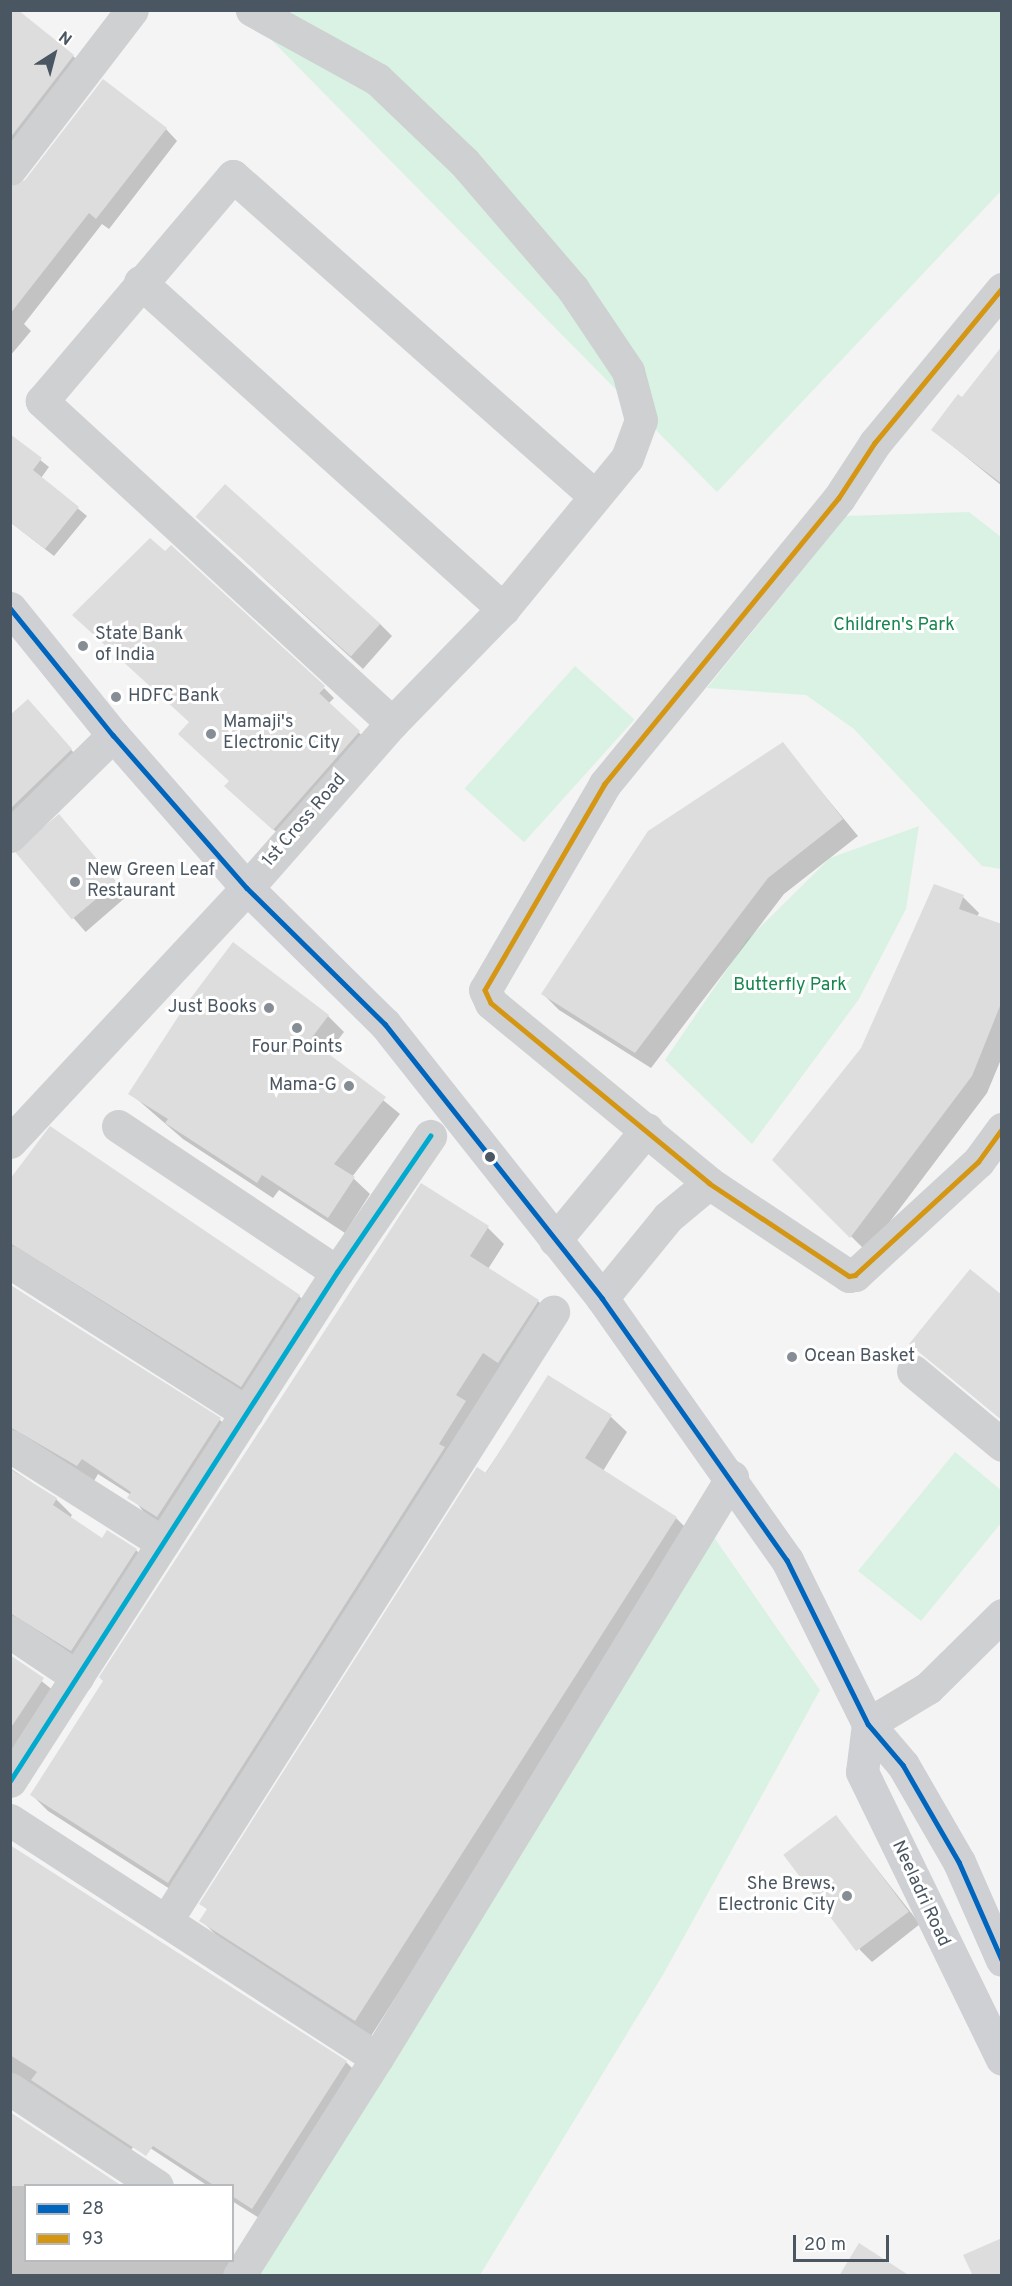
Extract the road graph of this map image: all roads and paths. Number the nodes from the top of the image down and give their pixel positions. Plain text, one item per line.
1 (132, 10) edge
2 (252, 10) edge
3 (10, 169) edge
4 (140, 282) junction
5 (1002, 289) edge
6 (593, 495) junction
7 (10, 608) edge
8 (503, 609) junction
9 (392, 723) junction
10 (113, 735) junction
11 (10, 836) edge
12 (247, 888) junction
13 (118, 1126) dead end
14 (647, 1129) junction
15 (1002, 1129) edge
16 (430, 1136) dead end
17 (10, 1142) edge
18 (709, 1183) junction
19 (555, 1240) junction
20 (10, 1262) edge
21 (337, 1272) junction
22 (602, 1298) junction
23 (553, 1312) dead end
24 (913, 1371) dead end
25 (247, 1413) junction
26 (1002, 1445) edge
27 (10, 1446) edge
28 (732, 1477) junction
29 (163, 1543) junction
30 (1002, 1615) edge
31 (10, 1632) edge
32 (77, 1677) junction
33 (868, 1724) junction
34 (10, 1781) edge
35 (10, 1820) edge
36 (166, 1921) junction
37 (1002, 1960) edge
38 (991, 2013) edge
39 (377, 2058) junction
40 (1002, 2059) edge
41 (10, 2089) edge
42 (154, 2184) edge
43 (242, 2254) edge

1 - 3 street
2 - 6 street, 1st Cross Road
4 - 6 street
4 - 8 street
4 - 9 street
5 - 14 street
6 - 8 street, 1st Cross Road
7 - 10 main road
8 - 9 street, 1st Cross Road
9 - 12 street, 1st Cross Road
10 - 11 street
10 - 12 main road
12 - 17 street, 1st Cross Road
12 - 19 main road
13 - 21 street
14 - 18 street
14 - 19 street
15 - 18 street
16 - 21 street
18 - 22 street
19 - 22 main road
20 - 25 street
21 - 25 street
22 - 28 main road
23 - 36 street
24 - 26 street
25 - 29 street
27 - 29 street
28 - 33 main road
28 - 39 street
29 - 32 street
30 - 33 street
31 - 32 street
32 - 34 street
33 - 37 main road
33 - 38 main road, Neeladri Road
35 - 36 street
36 - 39 street
38 - 40 main road, Neeladri Road
39 - 43 street
41 - 42 street

